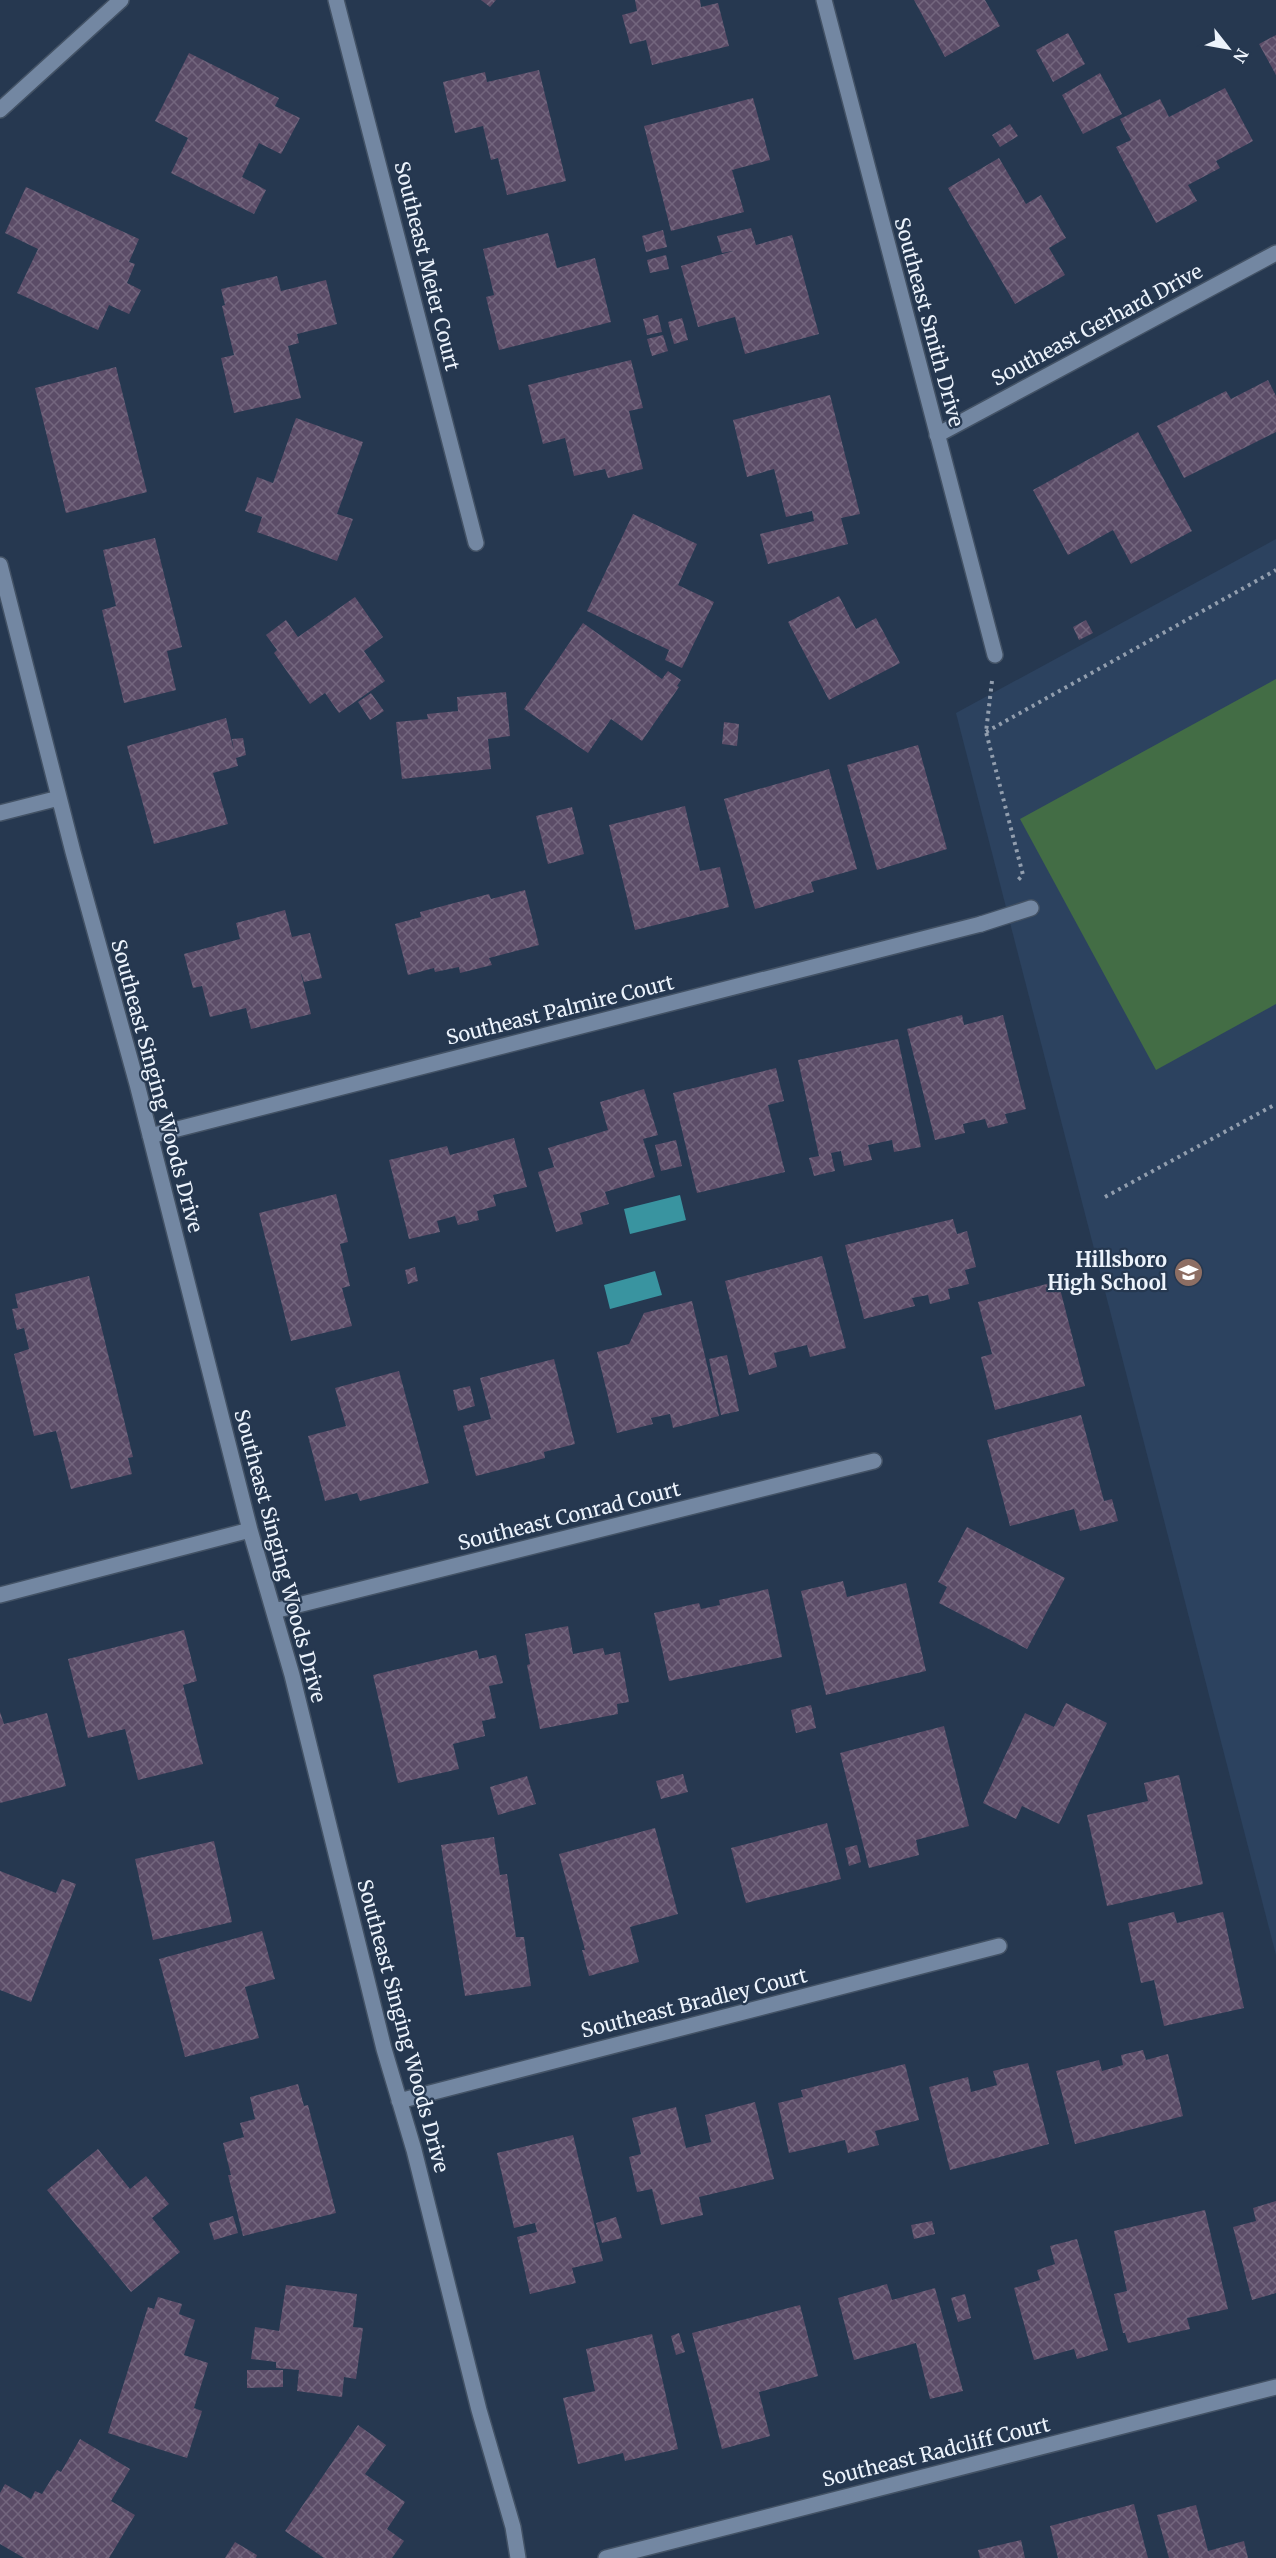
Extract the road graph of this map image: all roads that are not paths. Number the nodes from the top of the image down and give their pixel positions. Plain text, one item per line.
1 (121, 0) edge
2 (336, 0) edge
3 (824, 0) edge
4 (0, 110) edge
5 (1276, 253) edge
6 (937, 435) junction
7 (476, 543) dead end
8 (0, 565) edge
9 (995, 655) road end
10 (59, 798) junction
11 (0, 813) edge
12 (1031, 908) dead end
13 (150, 1136) junction
14 (874, 1461) dead end
15 (250, 1530) junction
16 (0, 1595) edge
17 (274, 1611) junction
18 (999, 1946) dead end
19 (399, 2101) junction
20 (1276, 2387) edge
21 (518, 2558) edge
22 (606, 2558) edge

1 - 4 street
2 - 7 street, Southeast Meier Court
3 - 6 street, Southeast Smith Drive
5 - 6 street, Southeast Gerhard Drive
6 - 9 street, Southeast Smith Drive
8 - 10 street, Southeast Singing Woods Drive
10 - 11 street
10 - 13 street, Southeast Singing Woods Drive
12 - 13 street, Southeast Palmire Court
13 - 15 street, Southeast Singing Woods Drive
14 - 17 street, Southeast Conrad Court
15 - 16 street
15 - 17 street, Southeast Singing Woods Drive
17 - 19 street, Southeast Singing Woods Drive
18 - 19 street, Southeast Bradley Court
19 - 21 street, Southeast Singing Woods Drive
20 - 22 street, Southeast Radcliff Court

